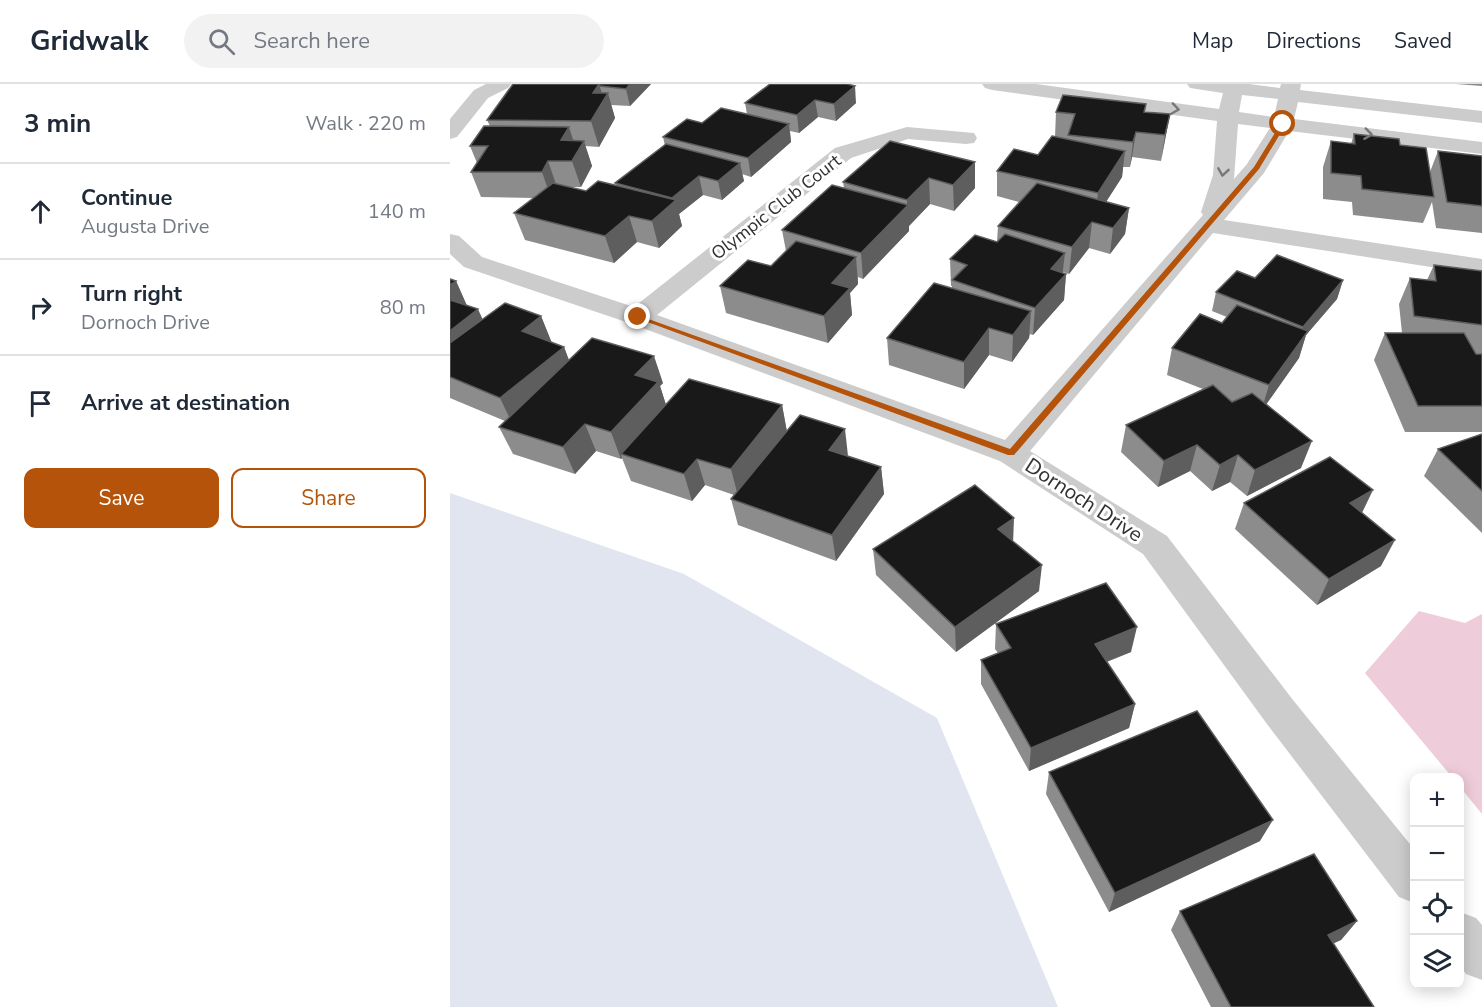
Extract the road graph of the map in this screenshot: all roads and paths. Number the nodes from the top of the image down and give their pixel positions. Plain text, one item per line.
1 (501, 84) edge
2 (992, 84) edge
3 (1197, 84) edge
4 (1233, 86) edge
5 (1290, 89) edge
6 (1228, 117) junction
7 (1482, 117) edge
8 (1283, 124) junction
9 (450, 133) edge
10 (966, 138) dead end
11 (1482, 148) edge
12 (1209, 225) junction
13 (450, 242) edge
14 (1482, 267) edge
15 (638, 317) junction
16 (1011, 453) junction
17 (1413, 881) edge
18 (1461, 935) edge
19 (1482, 958) edge

1 - 9 street
2 -> 6 street
3 - 4 street
4 - 5 street
4 - 6 street
5 - 7 street
5 - 8 street
6 - 8 street
6 -> 12 street
8 -> 11 street
8 - 12 street
10 - 15 street, Olympic Club Court
12 - 14 street
12 - 16 street
13 - 15 street, Dornoch Drive
15 - 16 street, Dornoch Drive
16 - 17 street, Dornoch Drive
18 - 19 street

